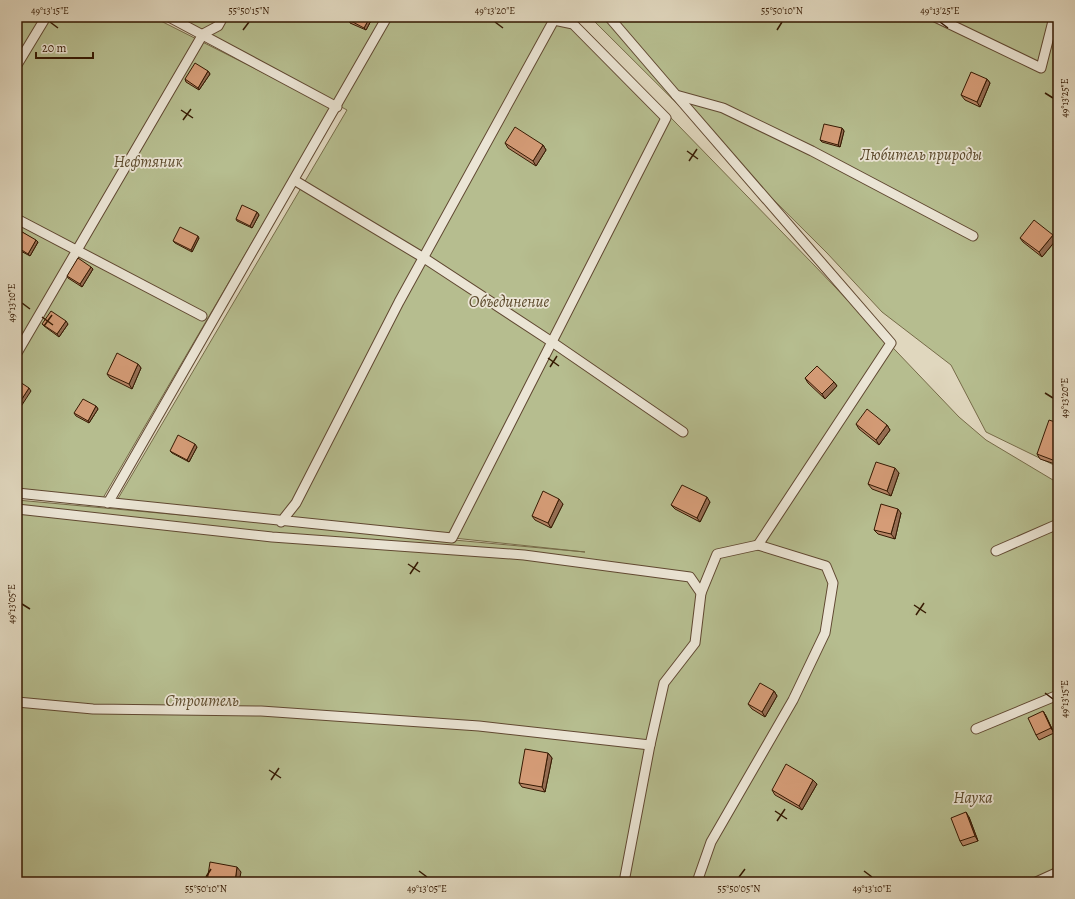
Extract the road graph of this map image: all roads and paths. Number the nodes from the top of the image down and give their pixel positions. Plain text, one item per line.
1 (46, 17) edge
2 (169, 17) edge
3 (223, 17) edge
4 (387, 17) edge
5 (609, 17) edge
6 (935, 17) edge
7 (1054, 17) edge
8 (203, 34) junction
9 (17, 65) edge
10 (676, 95) junction
11 (337, 107) junction
12 (294, 180) junction
13 (17, 219) edge
14 (973, 236) dead end
15 (76, 251) junction
16 (424, 258) junction
17 (202, 316) dead end
18 (552, 342) junction
19 (17, 354) edge
20 (683, 432) dead end
21 (17, 493) edge
22 (108, 503) junction
23 (17, 509) edge
24 (281, 522) junction
25 (1058, 524) edge
26 (758, 545) junction
27 (996, 551) dead end
28 (701, 593) junction
29 (1058, 695) edge
30 (17, 702) edge
31 (976, 730) dead end
32 (650, 745) junction
33 (1058, 872) edge
34 (624, 882) edge
35 (697, 882) edge
36 (1036, 882) edge

1 - 9 lane
2 - 8 lane
3 - 8 lane
4 - 11 lane
5 - 10 lane
6 - 7 lane
8 - 11 lane
8 - 15 lane
10 - 14 lane
10 - 26 lane
11 - 12 lane
12 - 16 lane
12 - 22 lane
13 - 15 lane
15 - 17 lane
15 - 19 lane
16 - 18 lane
16 - 18 lane
16 - 24 lane
18 - 20 lane
18 - 24 lane
21 - 22 lane
22 - 24 lane
23 - 28 lane
25 - 27 lane
26 - 28 lane
26 - 35 lane
28 - 32 lane
29 - 31 lane
30 - 32 lane
32 - 34 lane
33 - 36 lane

